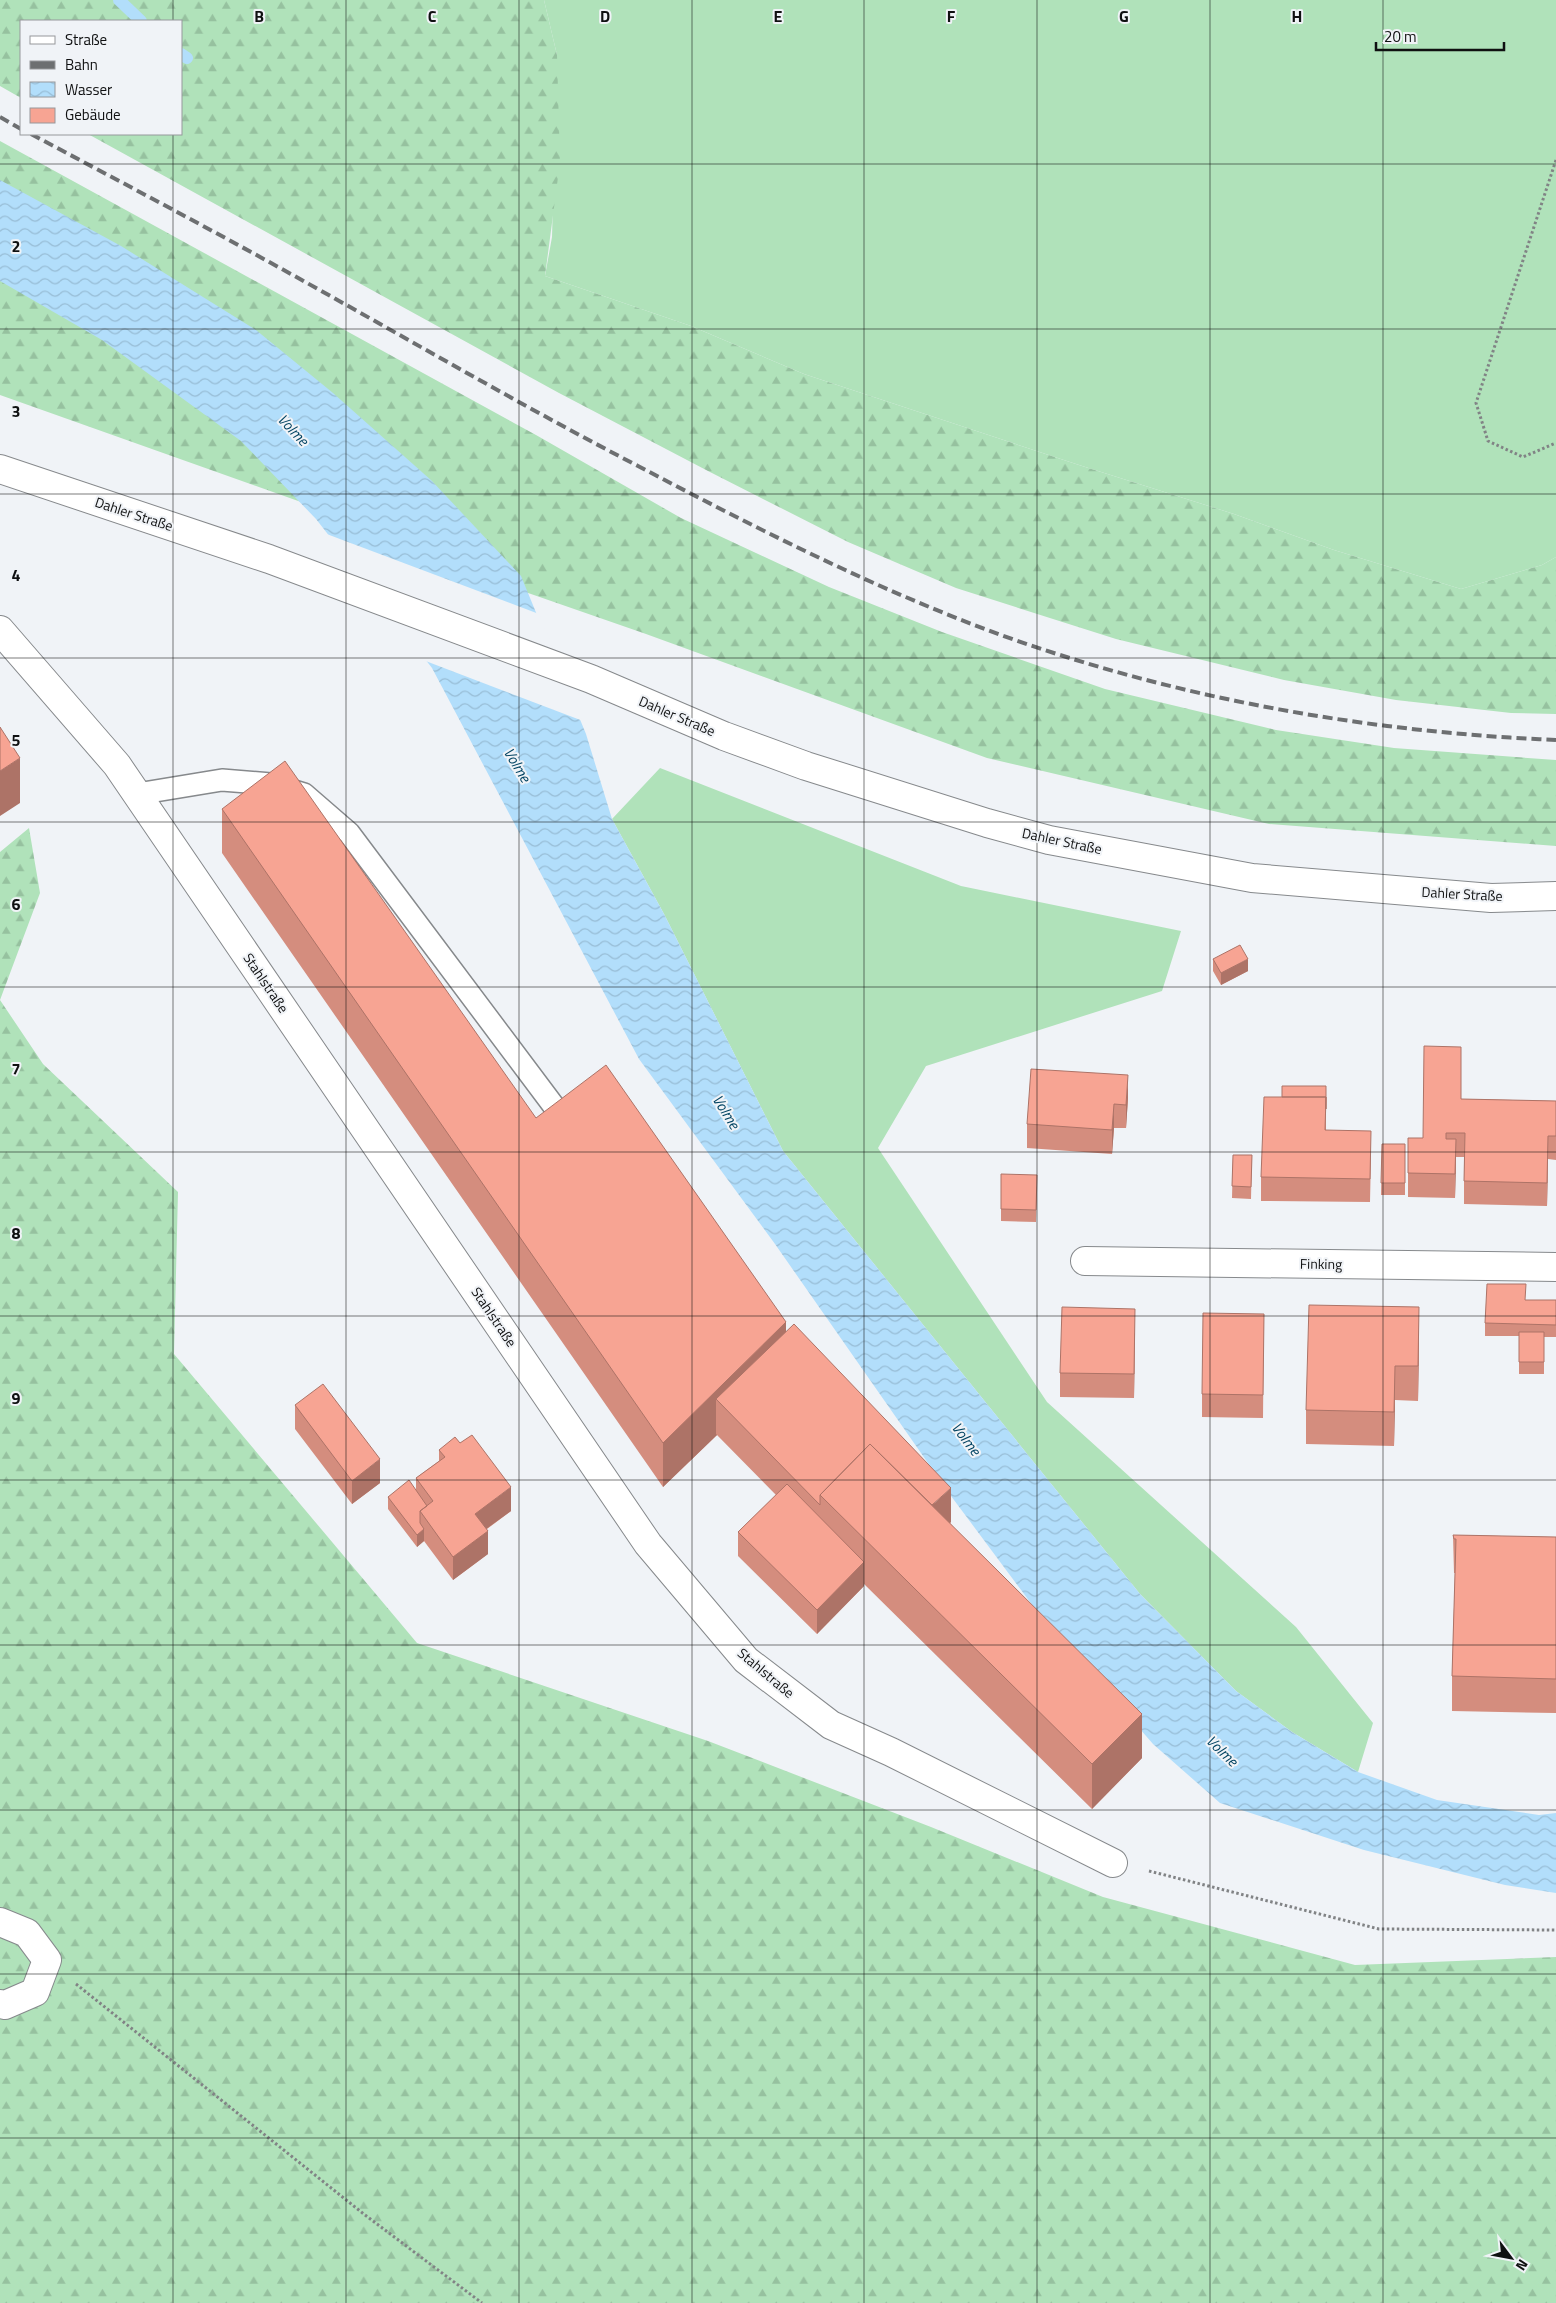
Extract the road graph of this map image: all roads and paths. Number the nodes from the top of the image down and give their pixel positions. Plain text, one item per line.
1 (1556, 160) edge
2 (1556, 443) edge
3 (0, 469) edge
4 (0, 630) edge
5 (136, 794) junction
6 (1556, 896) edge
7 (552, 1105) edge
8 (1085, 1260) dead end
9 (1556, 1267) edge
10 (1114, 1862) joint
11 (0, 1922) edge
12 (1556, 1930) edge
13 (47, 1960) junction
14 (0, 2004) edge
15 (482, 2303) edge

1 - 2 path
3 - 6 street, Dahler Straße
4 - 5 street, Stahlstraße
5 - 7 lane
5 - 10 street, Stahlstraße
8 - 9 street, Finking
10 - 12 path
11 - 13 street
13 - 14 street
13 - 15 path

